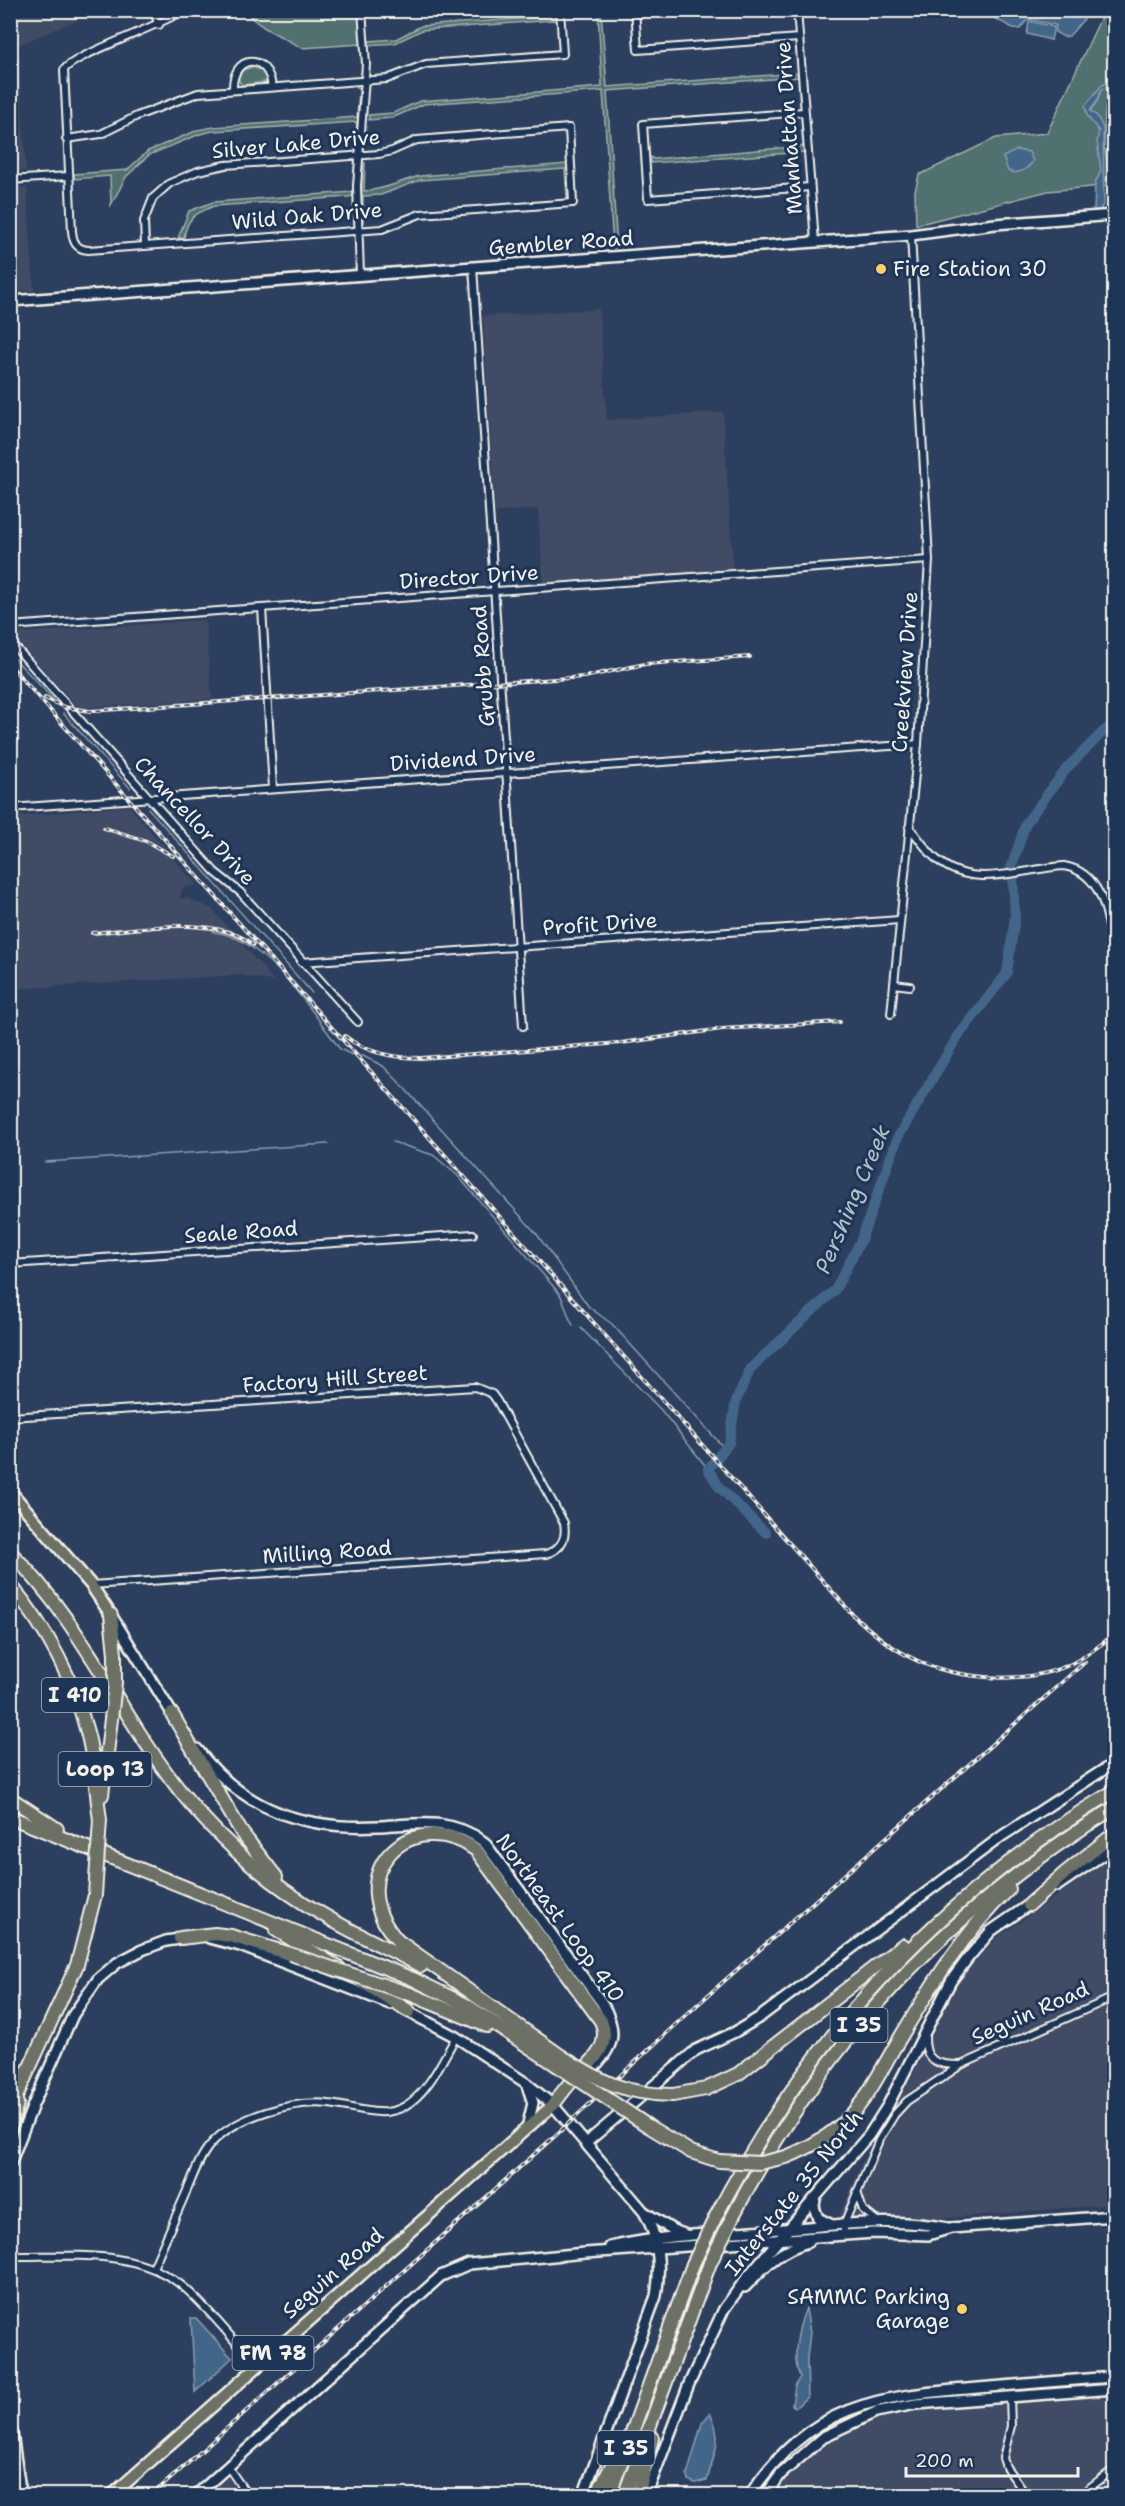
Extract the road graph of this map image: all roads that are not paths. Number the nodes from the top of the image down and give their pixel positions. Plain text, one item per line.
1 (153, 10) edge
2 (184, 10) edge
3 (362, 10) edge
4 (560, 10) edge
5 (635, 10) edge
6 (797, 10) edge
7 (159, 25) junction
8 (799, 38) junction
9 (365, 80) junction
10 (272, 87) junction
11 (233, 89) junction
12 (804, 112) junction
13 (66, 139) junction
14 (359, 156) junction
15 (68, 176) junction
16 (10, 180) edge
17 (810, 187) junction
18 (573, 202) joint
19 (1114, 215) edge
20 (357, 231) junction
21 (911, 235) junction
22 (815, 242) junction
23 (145, 246) junction
24 (473, 267) junction
25 (360, 275) junction
26 (10, 301) edge
27 (930, 560) junction
28 (494, 591) junction
29 (262, 608) junction
30 (10, 626) edge
31 (10, 641) edge
32 (918, 744) junction
33 (506, 773) junction
34 (273, 789) junction
35 (148, 798) junction
36 (10, 808) edge
37 (909, 826) junction
38 (900, 920) junction
39 (518, 946) junction
40 (1114, 954) edge
41 (302, 962) junction
42 (894, 984) junction
43 (910, 986) dead end
44 (891, 1014) dead end
45 (358, 1022) dead end
46 (524, 1026) dead end
47 (473, 1234) dead end
48 (10, 1264) edge
49 (10, 1417) edge
50 (10, 1491) edge
51 (562, 1544) joint
52 (10, 1552) edge
53 (10, 1584) edge
54 (91, 1586) junction
55 (111, 1615) junction
56 (172, 1714) junction
57 (1114, 1763) edge
58 (1114, 1791) edge
59 (10, 1798) edge
60 (1114, 1808) edge
61 (10, 1817) edge
62 (100, 1820) junction
63 (1114, 1834) edge
64 (86, 1845) junction
65 (1114, 1847) edge
66 (1024, 1868) junction
67 (295, 1898) junction
68 (1029, 1905) junction
69 (239, 1909) junction
70 (920, 1937) junction
71 (180, 1938) junction
72 (465, 1989) junction
73 (1114, 1997) edge
74 (409, 2011) junction
75 (925, 2031) junction
76 (456, 2037) junction
77 (524, 2042) junction
78 (558, 2060) junction
79 (961, 2065) junction
80 (23, 2081) junction
81 (526, 2083) junction
82 (553, 2105) junction
83 (10, 2110) edge
84 (10, 2128) edge
85 (526, 2128) junction
86 (586, 2143) junction
87 (10, 2164) edge
88 (857, 2191) junction
89 (815, 2199) junction
90 (644, 2212) junction
91 (1114, 2216) edge
92 (880, 2222) junction
93 (844, 2224) junction
94 (832, 2225) junction
95 (789, 2228) junction
96 (951, 2228) junction
97 (689, 2235) junction
98 (844, 2235) junction
99 (827, 2237) junction
100 (655, 2238) junction
101 (780, 2240) junction
102 (636, 2241) junction
103 (657, 2250) junction
104 (585, 2253) junction
105 (10, 2256) edge
106 (153, 2268) junction
107 (701, 2285) junction
108 (723, 2311) junction
109 (257, 2367) junction
110 (1114, 2377) edge
111 (1114, 2389) edge
112 (1010, 2397) junction
113 (643, 2401) junction
114 (10, 2420) edge
115 (228, 2467) junction
116 (1114, 2469) edge
117 (21, 2496) edge
118 (111, 2496) edge
119 (195, 2496) edge
120 (248, 2496) edge
121 (583, 2496) edge
122 (596, 2496) edge
123 (609, 2496) edge
124 (624, 2496) edge
125 (638, 2496) edge
126 (646, 2496) edge
127 (749, 2496) edge
128 (765, 2496) edge
129 (1027, 2496) edge
130 (1079, 2496) edge

1 - 7 street
2 - 7 street
3 - 9 street
4 - 9 street
5 - 8 street
6 - 8 street, Manhattan Drive
7 - 13 street
8 - 12 street, Manhattan Drive
9 - 10 street
9 - 14 street
10 - 11 street
10 - 11 street
11 - 13 street
12 - 17 street, Manhattan Drive
12 - 17 street
13 - 15 street
14 - 18 street, Silver Lake Drive
14 - 20 street
14 - 23 street, Silver Lake Drive
15 - 16 street
15 - 23 street, Wild Oak Drive
17 - 22 street, Manhattan Drive
18 - 20 street, Wild Oak Drive
19 - 21 main road, Gembler Road
20 - 23 street, Wild Oak Drive
20 - 25 street
21 - 22 main road, Gembler Road
21 - 27 street, Creekview Drive
22 - 24 main road, Gembler Road
24 - 25 main road, Gembler Road
24 - 28 street, Grubb Road
25 - 26 main road, Gembler Road
27 - 28 street, Director Drive
27 - 32 street, Creekview Drive
28 - 29 street, Director Drive
28 - 33 street, Grubb Road
29 - 30 street, Director Drive
29 - 34 street
31 - 35 street, Chancellor Drive
32 - 33 street, Dividend Drive
32 - 37 street, Creekview Drive
33 - 34 street, Dividend Drive
33 - 39 street, Grubb Road
34 - 35 street, Dividend Drive
35 - 36 street, Dividend Drive
35 - 41 street, Chancellor Drive
37 - 38 street, Creekview Drive
37 - 40 street
38 - 39 street, Profit Drive
38 - 42 street, Creekview Drive
39 - 41 street, Profit Drive
39 - 46 street, Grubb Road
41 - 45 street, Chancellor Drive
42 - 43 street
42 - 44 street, Creekview Drive
47 - 48 street, Seale Road
49 - 51 street, Factory Hill Street
50 - 54 main road, Loop 13
51 - 54 street, Milling Road
52 - 67 highway
53 - 62 highway, I 410
54 - 55 main road, Loop 13
55 - 56 main road, Northeast Loop 410
55 - 62 highway, Loop 13, bridge
56 - 67 highway
56 - 82 main road, Northeast Loop 410
57 - 86 main road
58 - 70 highway, I 35
59 - 64 highway
60 - 66 highway, I 35
61 - 64 highway
62 - 80 highway, I 410, bridge
63 - 68 highway
64 - 69 highway
65 - 68 main road, Interstate 35 North
66 - 78 highway, bridge
66 - 107 highway, I 35, bridge
67 - 72 highway
68 - 75 main road, Interstate 35 North
69 - 74 highway
69 - 77 highway
70 - 78 highway, bridge
70 - 113 highway, I 35, bridge
71 - 74 main road
71 - 77 highway, bridge
71 - 87 main road
72 - 78 highway
72 - 82 highway
73 - 79 street, Seguin Road
74 - 76 main road
75 - 79 street, Seguin Road
75 - 89 main road, Interstate 35 North
76 - 81 main road
76 - 106 street
77 - 78 highway
79 - 88 street, Seguin Road
80 - 83 highway, I 410
80 - 84 highway
81 - 82 main road
81 - 85 main road
82 - 85 main road, FM 78
82 - 86 main road
85 - 109 main road, Seguin Road / FM 78
86 - 90 main road
88 - 92 street
88 - 93 street, Seguin Road
89 - 94 main road
89 - 95 main road, Interstate 35 North
90 - 97 main road
90 - 100 main road
90 - 102 main road
91 - 96 main road
92 - 93 main road
92 - 96 main road
93 - 94 main road
93 - 98 street, Seguin Road
94 - 95 main road
95 - 97 main road
95 - 101 main road, Interstate 35 North
96 - 98 main road
97 - 100 main road
98 - 99 main road
99 - 101 main road
99 - 108 main road
100 - 102 main road
100 - 103 main road
101 - 103 main road
101 - 108 main road, Interstate 35 North
102 - 104 main road
103 - 104 main road
103 - 121 main road
104 - 115 main road
105 - 106 street
106 - 109 street
107 - 124 highway, I 35
107 - 125 highway
108 - 126 main road, Interstate 35 North
109 - 118 main road, Seguin Road / FM 78
110 - 127 main road
111 - 112 main road
112 - 128 main road
112 - 129 street
113 - 122 highway
113 - 123 highway, I 35
114 - 117 main road
115 - 119 main road
115 - 120 street
116 - 130 street

